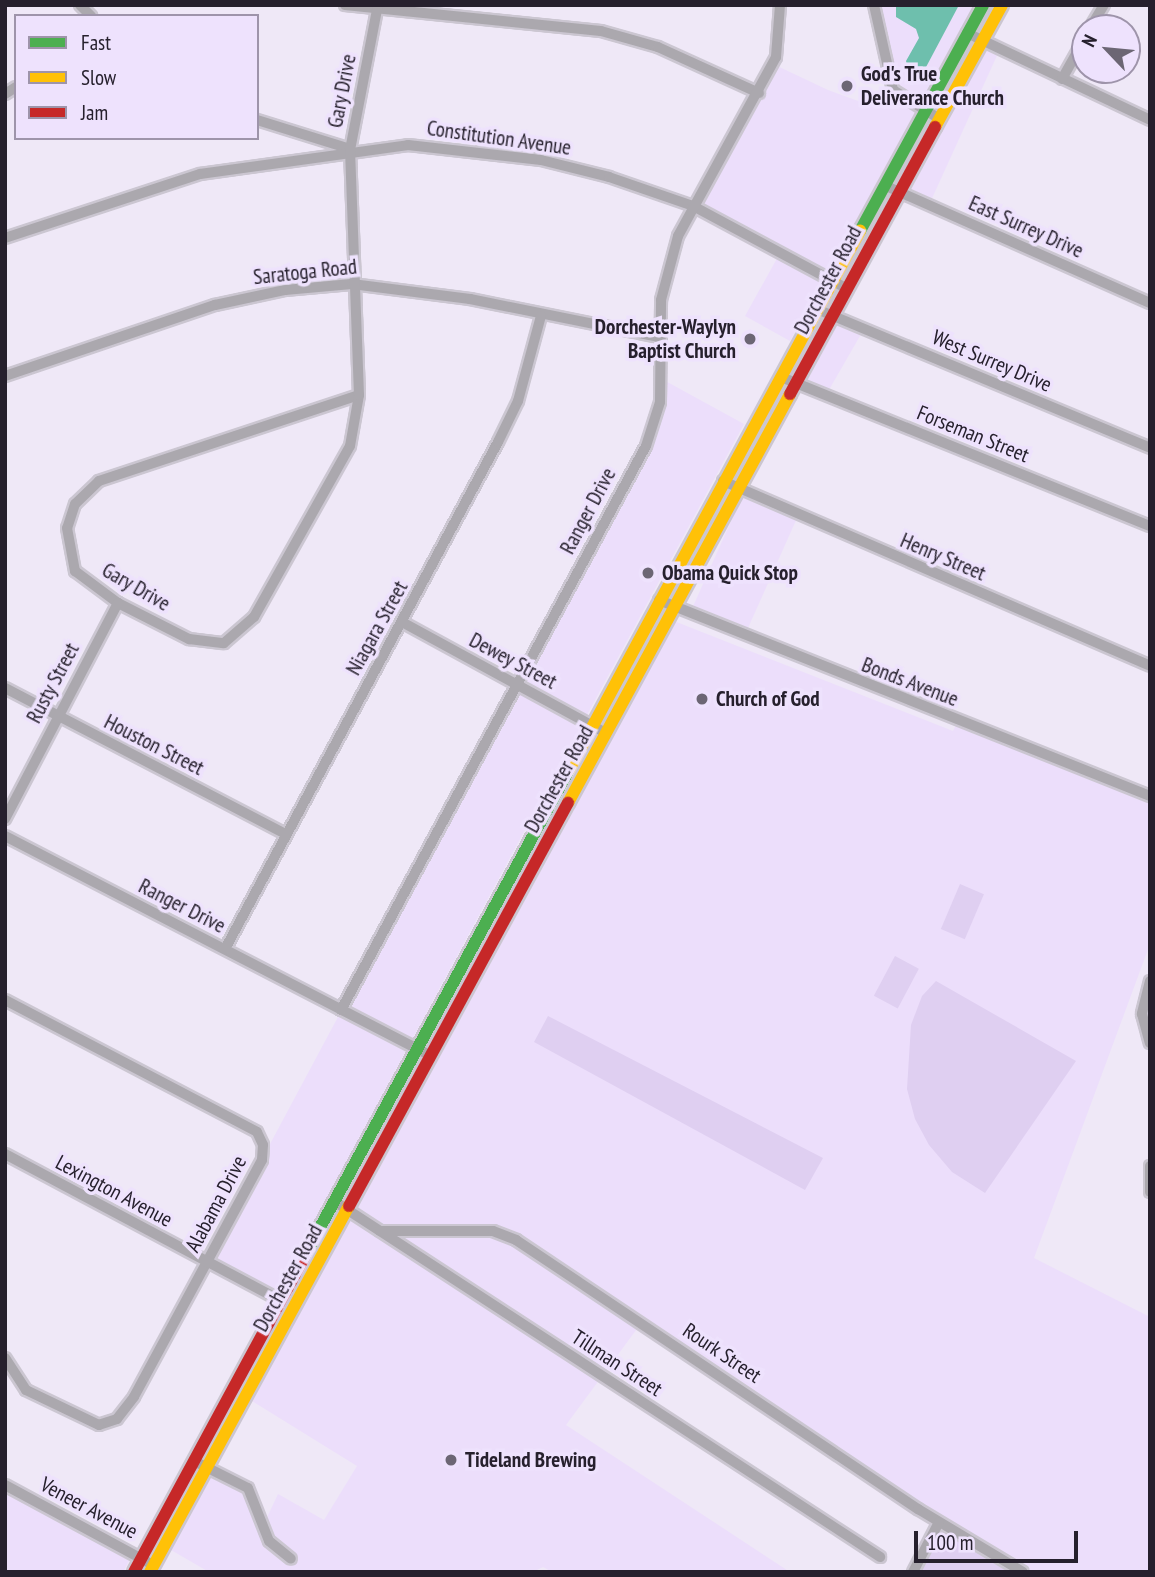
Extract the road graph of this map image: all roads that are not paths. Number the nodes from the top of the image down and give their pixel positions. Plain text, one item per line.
1 (345, 5) edge
2 (780, 5) edge
3 (874, 5) edge
4 (983, 5) edge
5 (1002, 5) edge
6 (377, 7) edge
7 (967, 33) junction
8 (981, 40) junction
9 (1071, 63) edge
10 (1062, 79) junction
11 (759, 93) junction
12 (925, 112) junction
13 (938, 118) junction
14 (1150, 120) edge
15 (259, 121) edge
16 (350, 150) junction
17 (892, 188) junction
18 (693, 206) junction
19 (5, 238) edge
20 (833, 281) junction
21 (352, 284) junction
22 (846, 288) junction
23 (1150, 303) edge
24 (825, 313) junction
25 (541, 316) junction
26 (659, 337) junction
27 (5, 376) edge
28 (781, 377) junction
29 (795, 383) junction
30 (359, 395) junction
31 (1150, 448) edge
32 (723, 481) junction
33 (737, 490) junction
34 (1150, 526) edge
35 (659, 600) junction
36 (118, 603) junction
37 (673, 608) junction
38 (402, 622) junction
39 (1150, 666) edge
40 (517, 684) junction
41 (5, 688) edge
42 (56, 716) junction
43 (593, 726) junction
44 (606, 733) junction
45 (1150, 796) edge
46 (5, 819) edge
47 (285, 834) junction
48 (5, 835) edge
49 (225, 949) junction
50 (1150, 981) edge
51 (5, 1000) edge
52 (341, 1010) junction
53 (1150, 1043) edge
54 (415, 1048) junction
55 (431, 1056) junction
56 (5, 1154) edge
57 (1150, 1166) edge
58 (1150, 1192) edge
59 (334, 1201) junction
60 (347, 1210) junction
61 (380, 1231) junction
62 (207, 1262) junction
63 (280, 1300) junction
64 (5, 1358) edge
65 (194, 1461) junction
66 (206, 1468) junction
67 (5, 1485) edge
68 (939, 1522) junction
69 (880, 1557) dead end
70 (141, 1558) junction
71 (291, 1559) dead end
72 (152, 1569) edge
73 (134, 1572) edge
74 (913, 1572) edge
75 (1023, 1572) edge

1 - 6 street
2 - 11 street, Ranger Drive
3 - 12 street
4 - 7 main road, Dorchester Road
5 - 8 main road, Dorchester Road
6 - 11 street
6 - 16 street, Gary Drive
7 - 8 street
7 - 12 main road, Dorchester Road
8 - 10 street
8 - 13 main road, Dorchester Road
9 - 10 street
10 - 14 street
11 - 18 street, Ranger Drive
12 - 13 street
12 - 17 main road, Dorchester Road
13 - 17 main road, Dorchester Road
15 - 16 street
16 - 18 street, Constitution Avenue
16 - 19 street, Constitution Avenue
16 - 21 street, Gary Drive
17 - 20 main road, Dorchester Road
17 - 22 main road, Dorchester Road
17 - 23 street, East Surrey Drive
18 - 20 street, Constitution Avenue
18 - 26 street, Ranger Drive
20 - 22 street, Constitution Avenue
20 - 24 main road, Dorchester Road
21 - 25 street, Saratoga Road
21 - 27 street, Saratoga Road
21 - 30 street, Gary Drive
22 - 24 main road, Dorchester Road
24 - 28 main road, Dorchester Road
24 - 29 main road, Dorchester Road
24 - 31 street, West Surrey Drive
25 - 26 street, Saratoga Road
25 - 38 street, Niagara Street
26 - 40 street, Ranger Drive
28 - 29 street, Forseman Street
28 - 32 main road, Dorchester Road
29 - 33 main road, Dorchester Road
29 - 34 street, Forseman Street
30 - 36 street, Gary Drive
30 - 36 street, Gary Drive
32 - 33 street, Henry Street
32 - 35 main road, Dorchester Road
33 - 37 main road, Dorchester Road
33 - 39 street, Henry Street
35 - 37 street, Bonds Avenue
35 - 43 main road, Dorchester Road
36 - 42 street, Rusty Street
37 - 44 main road, Dorchester Road
37 - 45 street, Bonds Avenue
38 - 40 street, Dewey Street
38 - 47 street, Niagara Street
40 - 43 street, Dewey Street
40 - 52 street, Ranger Drive
41 - 42 street, Houston Street
42 - 46 street, Rusty Street
42 - 47 street, Houston Street
43 - 44 street, Dewey Street
43 - 54 main road, Dorchester Road
44 - 55 main road, Dorchester Road
47 - 49 street, Niagara Street
48 - 49 street, Ranger Drive
49 - 52 street, Ranger Drive
50 - 53 street
51 - 62 street, Alabama Drive
52 - 54 street, Ranger Drive
54 - 55 street, Ranger Drive
54 - 59 main road, Dorchester Road
55 - 60 main road, Dorchester Road
56 - 62 street, Lexington Avenue
57 - 58 street
59 - 60 street, Tillman Street
59 - 63 main road, Dorchester Road
60 - 61 street, Tillman Street
60 - 66 main road, Dorchester Road
61 - 68 street, Rourk Street
61 - 69 street, Tillman Street
62 - 63 street, Lexington Avenue
62 - 64 street, Alabama Drive
63 - 65 main road, Dorchester Road
65 - 66 street
65 - 70 main road, Dorchester Road
66 - 71 street
66 - 72 main road, Dorchester Road
67 - 70 street, Veneer Avenue
68 - 74 street
68 - 75 street, Rourk Street
70 - 72 street, Veneer Avenue
70 - 73 main road, Dorchester Road

